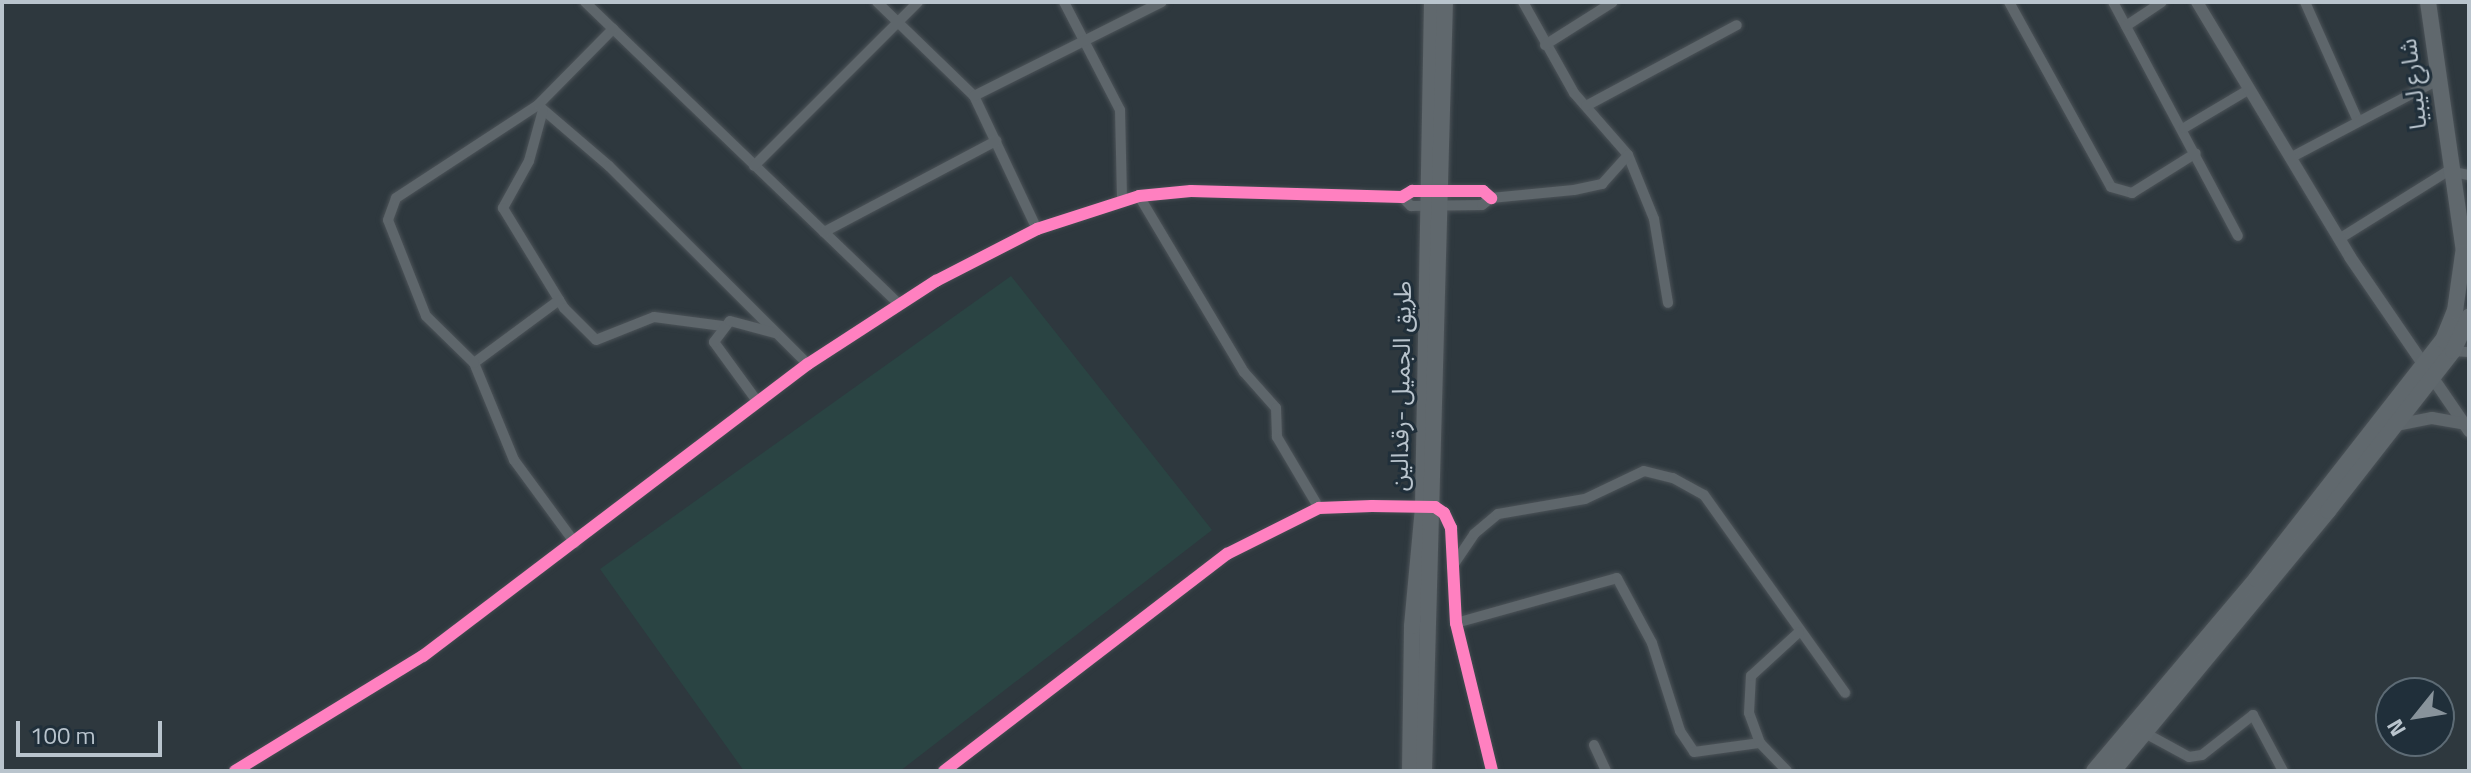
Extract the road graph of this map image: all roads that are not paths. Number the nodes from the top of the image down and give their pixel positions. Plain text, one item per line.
1 (585, 2) edge
2 (877, 2) edge
3 (918, 2) edge
4 (1064, 2) edge
5 (1162, 2) edge
6 (1432, 2) edge
7 (1445, 2) edge
8 (1523, 2) edge
9 (1613, 2) edge
10 (2009, 2) edge
11 (2113, 2) edge
12 (2162, 2) edge
13 (2197, 2) edge
14 (2305, 2) edge
15 (2428, 2) edge
16 (896, 20) junction
17 (1737, 25) dead end
18 (2126, 26) junction
19 (613, 29) junction
20 (1085, 40) junction
21 (1545, 45) junction
22 (2436, 81) junction
23 (2248, 90) junction
24 (974, 96) junction
25 (1586, 106) junction
26 (540, 107) junction
27 (2358, 121) junction
28 (2184, 128) junction
29 (996, 141) junction
30 (2196, 153) junction
31 (1628, 155) junction
32 (2290, 158) junction
33 (754, 166) junction
34 (2448, 171) junction
35 (2469, 175) edge
36 (1139, 196) junction
37 (1402, 197) junction
38 (1436, 198) junction
39 (1122, 201) junction
40 (1037, 229) junction
41 (824, 232) junction
42 (2238, 236) dead end
43 (2339, 239) junction
44 (2463, 254) junction
45 (2469, 282) edge
46 (559, 300) junction
47 (898, 303) junction
48 (1668, 303) dead end
49 (2469, 317) edge
50 (722, 326) junction
51 (778, 334) junction
52 (2461, 352) edge
53 (474, 363) junction
54 (2424, 363) junction
55 (808, 364) junction
56 (2434, 377) junction
57 (757, 401) junction
58 (2396, 425) junction
59 (2467, 428) edge
60 (1429, 507) junction
61 (1319, 508) junction
62 (575, 543) junction
63 (1452, 569) junction
64 (1456, 623) junction
65 (1799, 632) junction
66 (1845, 693) dead end
67 (2145, 733) junction
68 (1760, 743) junction
69 (1594, 745) dead end
70 (235, 771) edge
71 (944, 771) edge
72 (1410, 771) edge
73 (1424, 771) edge
74 (1492, 771) edge
75 (1606, 771) edge
76 (1787, 771) edge
77 (2094, 771) edge
78 (2113, 771) edge
79 (2283, 771) edge

1 - 19 street
2 - 16 street
3 - 16 street
4 - 20 street
5 - 20 street
6 - 38 main road, طريق الجميل -رقدالين
7 - 38 main road, طريق الجميل -رقدالين
8 - 21 street
9 - 21 street
10 - 30 street
11 - 18 street
12 - 18 street
13 - 23 street
14 - 27 street
15 - 22 main road, شارع ليبيا
16 - 24 street
16 - 33 street
17 - 25 street
18 - 28 street
19 - 26 street
19 - 33 street
20 - 24 street
20 - 39 street
21 - 25 street
22 - 27 street
22 - 34 main road, شارع ليبيا
23 - 28 street
23 - 32 street
24 - 29 street
25 - 31 street
26 - 46 street
26 - 51 street
26 - 53 street
27 - 32 street
28 - 30 street
29 - 40 street
29 - 41 street
30 - 42 street
31 - 38 street
31 - 48 street
32 - 43 street
33 - 41 street
34 - 35 street
34 - 43 street
34 - 44 main road, شارع ليبيا
36 - 37 street
36 - 39 street
36 - 61 street
37 - 38 street
37 - 38 street
38 - 60 main road, طريق الجميل -رقدالين
39 - 40 street
40 - 47 street
41 - 47 street
43 - 54 street
44 - 45 main road, شارع ليبيا
44 - 54 main road
46 - 50 street
46 - 53 street
47 - 55 street
49 - 52 main road
50 - 51 street
50 - 57 street
51 - 55 street
52 - 56 main road
53 - 62 street
54 - 56 street
54 - 77 main road
55 - 57 street
56 - 58 main road
56 - 59 street
57 - 62 street
58 - 59 street
58 - 67 main road
60 - 61 street
60 - 63 street
60 - 72 main road, طريق الجميل -رقدالين
60 - 73 main road, طريق الجميل -رقدالين
61 - 71 street
62 - 70 street
63 - 64 street
63 - 65 street
64 - 68 street
64 - 74 street
65 - 66 street
65 - 68 street
67 - 78 main road
67 - 79 street
68 - 76 street
69 - 75 street

